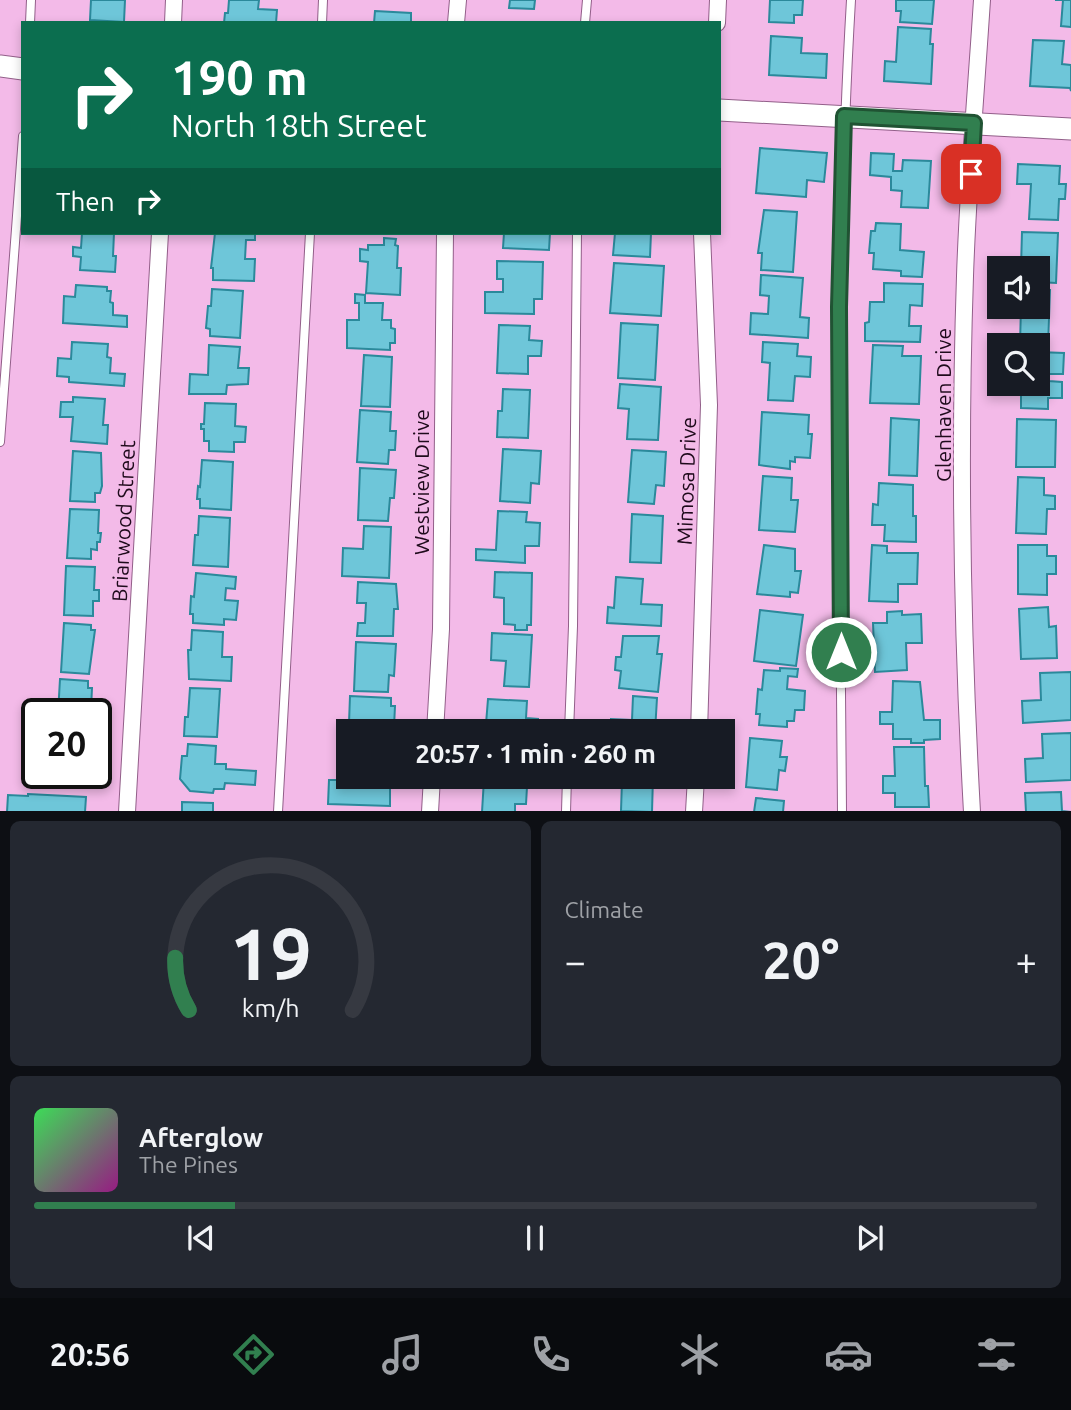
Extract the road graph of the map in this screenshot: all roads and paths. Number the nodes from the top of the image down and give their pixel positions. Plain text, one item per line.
1 (31, 0) edge
2 (174, 0) edge
3 (323, 0) edge
4 (458, 0) edge
5 (586, 0) edge
6 (718, 0) edge
7 (851, 0) edge
8 (982, 0) edge
9 (30, 21) edge
10 (173, 21) edge
11 (322, 21) edge
12 (456, 21) edge
13 (585, 21) edge
14 (717, 21) edge
15 (0, 66) edge
16 (21, 69) edge
17 (721, 110) edge
18 (844, 116) junction
19 (974, 123) junction
20 (1071, 129) edge
21 (21, 163) edge
22 (160, 235) edge
23 (310, 235) edge
24 (445, 235) edge
25 (577, 235) edge
26 (702, 235) edge
27 (0, 442) edge
28 (436, 719) edge
29 (569, 719) edge
30 (699, 719) edge
31 (431, 789) edge
32 (567, 789) edge
33 (695, 789) edge
34 (127, 811) edge
35 (278, 811) edge
36 (430, 811) edge
37 (566, 811) edge
38 (694, 811) edge
39 (842, 811) edge
40 (972, 811) edge

1 - 9 lane
2 - 10 street
3 - 11 lane
4 - 12 street
5 - 13 lane
6 - 14 street
7 - 18 lane
8 - 19 street, Glenhaven Drive
15 - 16 street
17 - 18 street
18 - 19 street
18 - 39 lane
19 - 20 street
19 - 40 street, Glenhaven Drive
21 - 27 lane
22 - 34 street, Briarwood Street
23 - 35 lane
24 - 28 street, Westview Drive
25 - 29 lane
26 - 30 street, Mimosa Drive
31 - 36 street
32 - 37 lane
33 - 38 street

